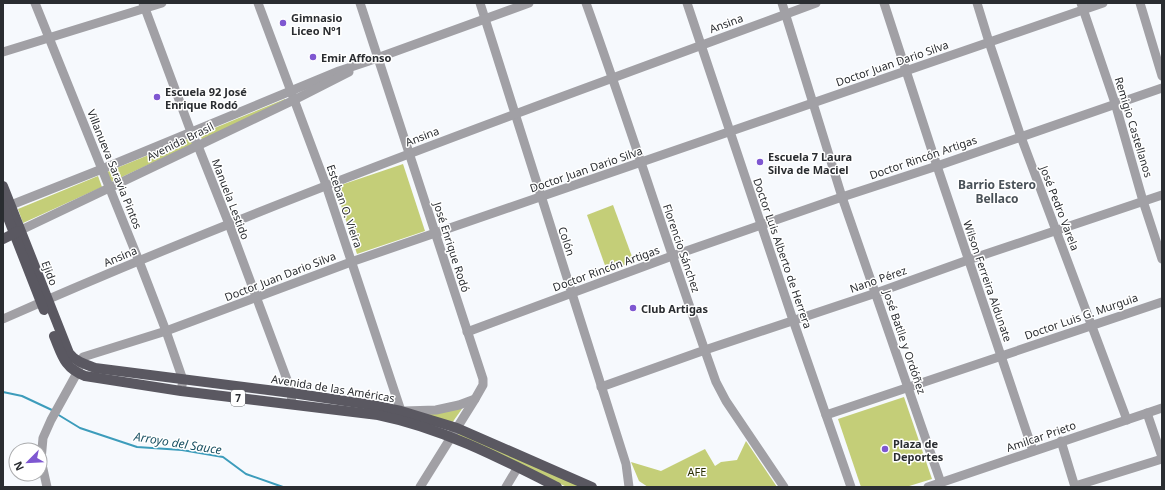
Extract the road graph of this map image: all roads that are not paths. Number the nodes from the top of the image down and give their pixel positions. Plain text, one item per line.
1 (35, 3) edge
2 (162, 3) edge
3 (258, 3) edge
4 (360, 3) edge
5 (480, 3) edge
6 (529, 3) edge
7 (586, 3) edge
8 (687, 3) edge
9 (782, 3) edge
10 (816, 3) edge
11 (884, 3) edge
12 (977, 3) edge
13 (1103, 3) edge
14 (1140, 3) edge
15 (144, 6) edge
16 (1082, 6) edge
17 (785, 14) junction
18 (485, 19) junction
19 (48, 38) junction
20 (989, 42) junction
21 (700, 44) junction
22 (3, 52) edge
23 (378, 58) junction
24 (366, 62) junction
25 (905, 71) junction
26 (1162, 76) edge
27 (613, 78) junction
28 (1162, 88) edge
29 (290, 91) junction
30 (294, 100) junction
31 (813, 102) junction
32 (1114, 103) junction
33 (516, 114) junction
34 (729, 131) junction
35 (191, 132) junction
36 (1021, 137) junction
37 (198, 146) junction
38 (409, 154) junction
39 (640, 162) junction
40 (937, 166) junction
41 (102, 169) junction
42 (326, 185) junction
43 (3, 186) edge
44 (110, 188) junction
45 (1162, 195) edge
46 (541, 197) junction
47 (842, 197) junction
48 (1143, 201) junction
49 (5, 206) edge
50 (228, 224) junction
51 (761, 226) junction
52 (1056, 231) junction
53 (17, 232) junction
54 (435, 234) junction
55 (3, 239) edge
56 (672, 256) junction
57 (1162, 259) edge
58 (968, 260) junction
59 (139, 261) junction
60 (351, 262) junction
61 (571, 293) junction
62 (876, 293) junction
63 (257, 298) junction
64 (44, 301) junction
65 (1162, 302) edge
66 (3, 319) edge
67 (793, 320) junction
68 (1091, 325) junction
69 (166, 331) junction
70 (467, 332) junction
71 (705, 350) junction
72 (1001, 356) junction
73 (81, 363) junction
74 (77, 373) junction
75 (183, 380) junction
76 (601, 387) junction
77 (908, 388) junction
78 (181, 390) junction
79 (292, 393) junction
80 (475, 399) junction
81 (291, 404) junction
82 (1162, 408) edge
83 (1147, 413) junction
84 (401, 415) junction
85 (826, 415) junction
86 (1127, 420) junction
87 (454, 433) junction
88 (1061, 442) junction
89 (1033, 451) junction
90 (1162, 458) edge
91 (518, 467) junction
92 (941, 483) junction
93 (1075, 486) edge
94 (47, 487) edge
95 (420, 487) edge
96 (506, 487) edge
97 (558, 487) edge
98 (592, 487) edge
99 (629, 487) edge
100 (784, 487) edge
101 (851, 487) edge
102 (928, 487) edge

1 - 19 street, Villanueva Saravia Pintos
2 - 15 street
3 - 29 street, Esteban O. Vieira
4 - 23 street, José Enrique Rodó
5 - 18 street, Colón
6 - 18 street, Avenida Brasil
7 - 27 street, Florencio Sánchez
8 - 21 street, Doctor Luis Alberto de Herrera
9 - 17 street, José Batlle y Ordóñez
10 - 17 street, Ansina
11 - 25 street, Wilson Ferreira Aldunate
12 - 20 street, José Pedro Varela
13 - 16 street, Doctor Juan Dario Silva
14 - 26 street
15 - 19 street
15 - 35 street, Manuela Lestido
16 - 20 street, Doctor Juan Dario Silva
16 - 32 street, Remigio Castellanos
17 - 21 street, Ansina
17 - 31 street, José Batlle y Ordóñez
18 - 23 street, Avenida Brasil
18 - 33 street, Colón
19 - 22 street
19 - 41 street, Villanueva Saravia Pintos
20 - 25 street, Doctor Juan Dario Silva
20 - 36 street, José Pedro Varela
21 - 27 street, Ansina
21 - 34 street, Doctor Luis Alberto de Herrera
23 - 24 street, Avenida Brasil
23 - 38 street, José Enrique Rodó
24 - 29 street, Avenida Brasil
24 - 30 street, Avenida Brasil
25 - 31 street, Doctor Juan Dario Silva
25 - 40 street, Wilson Ferreira Aldunate
27 - 33 street, Ansina
27 - 39 street, Florencio Sánchez
28 - 32 street, Doctor Rincón Artigas
29 - 30 street, Esteban O. Vieira
29 - 35 street, Avenida Brasil
30 - 37 street, Avenida Brasil
30 - 42 street, Esteban O. Vieira
31 - 34 street, Doctor Juan Dario Silva
31 - 47 street, José Batlle y Ordóñez
32 - 36 street, Doctor Rincón Artigas
32 - 48 street, Remigio Castellanos
33 - 38 street, Ansina
33 - 46 street, Colón
34 - 39 street, Doctor Juan Dario Silva
34 - 51 street, Doctor Luis Alberto de Herrera
35 - 37 street, Manuela Lestido
35 - 41 street, Avenida Brasil
36 - 40 street, Doctor Rincón Artigas
36 - 52 street, José Pedro Varela
37 - 44 street, Avenida Brasil
37 - 50 street, Manuela Lestido
38 - 42 street, Ansina
38 - 54 street, José Enrique Rodó
39 - 46 street, Doctor Juan Dario Silva
39 - 56 street, Florencio Sánchez
40 - 47 street, Doctor Rincón Artigas
40 - 58 street, Wilson Ferreira Aldunate
41 - 44 street, Villanueva Saravia Pintos
41 - 49 street, Avenida Brasil
42 - 50 street, Ansina
42 - 60 street, Esteban O. Vieira
43 - 49 main road, Ejido / 7
44 - 53 street, Avenida Brasil
44 - 59 street, Villanueva Saravia Pintos
45 - 48 street, Nano Pérez
46 - 54 street, Doctor Juan Dario Silva
46 - 61 street, Colón
47 - 51 street, Doctor Rincón Artigas
47 - 62 street, José Batlle y Ordóñez
48 - 52 street, Nano Pérez
48 - 57 street, Remigio Castellanos
49 - 53 main road, Ejido / 7
50 - 59 street, Ansina
50 - 63 street, Manuela Lestido
51 - 56 street, Doctor Rincón Artigas
51 - 67 street, Doctor Luis Alberto de Herrera
52 - 58 street, Nano Pérez
52 - 68 street, José Pedro Varela
53 - 55 main road, Avenida Brasil
53 - 64 main road, Ejido / 7
54 - 60 street, Doctor Juan Dario Silva
54 - 70 street, José Enrique Rodó
56 - 61 street, Doctor Rincón Artigas
56 - 71 street, Florencio Sánchez
58 - 62 street, Nano Pérez
58 - 72 street, Wilson Ferreira Aldunate
59 - 64 street, Ansina
59 - 69 street, Villanueva Saravia Pintos
60 - 63 street, Doctor Juan Dario Silva
60 - 84 street, Esteban O. Vieira
61 - 70 street, Doctor Rincón Artigas
61 - 76 street, Colón
62 - 67 street, Nano Pérez
62 - 77 street, José Batlle y Ordóñez
63 - 69 street, Doctor Juan Dario Silva
63 - 79 street, Manuela Lestido
64 - 66 street, Ansina
64 - 73 main road, Ejido / 7
64 - 74 main road, Ejido / 7
65 - 68 street, Doctor Luis G. Murguia
67 - 71 street, Nano Pérez
67 - 85 street, Doctor Luis Alberto de Herrera
68 - 72 street, Doctor Luis G. Murguia
68 - 86 street, José Pedro Varela
69 - 73 street, Doctor Juan Dario Silva
69 - 75 street, Villanueva Saravia Pintos
70 - 80 street, José Enrique Rodó
71 - 76 street, Nano Pérez
71 - 100 street, Florencio Sánchez
72 - 77 street, Doctor Luis G. Murguia
72 - 89 street, Wilson Ferreira Aldunate
73 - 74 street
73 - 75 main road, Avenida de las Américas / 7
74 - 78 main road, Avenida de las Américas / 7
74 - 94 street
75 - 78 street
75 - 79 main road, Avenida de las Américas / 7
76 - 99 street, Colón
77 - 85 street, Doctor Luis G. Murguia
77 - 92 street, José Batlle y Ordóñez
78 - 81 main road, Avenida de las Américas / 7
79 - 81 street, Manuela Lestido
79 - 84 main road, Avenida de las Américas / 7
80 - 84 street
80 - 87 street, José Enrique Rodó
81 - 84 main road, Avenida de las Américas / 7
82 - 83 street, Amilcar Prieto
83 - 86 street, Amilcar Prieto
83 - 90 street
84 - 87 main road, Avenida de las Américas / 7
85 - 101 street, Doctor Luis Alberto de Herrera
86 - 88 street, Amilcar Prieto
87 - 91 main road, Avenida de las Américas / 7
87 - 95 street, José Enrique Rodó
87 - 98 main road, Avenida de las Américas / 7
88 - 89 street, Amilcar Prieto
88 - 93 street
89 - 92 street, Amilcar Prieto
90 - 93 street
91 - 96 street
91 - 97 main road, Avenida de las Américas / 7
92 - 102 street, Amilcar Prieto

